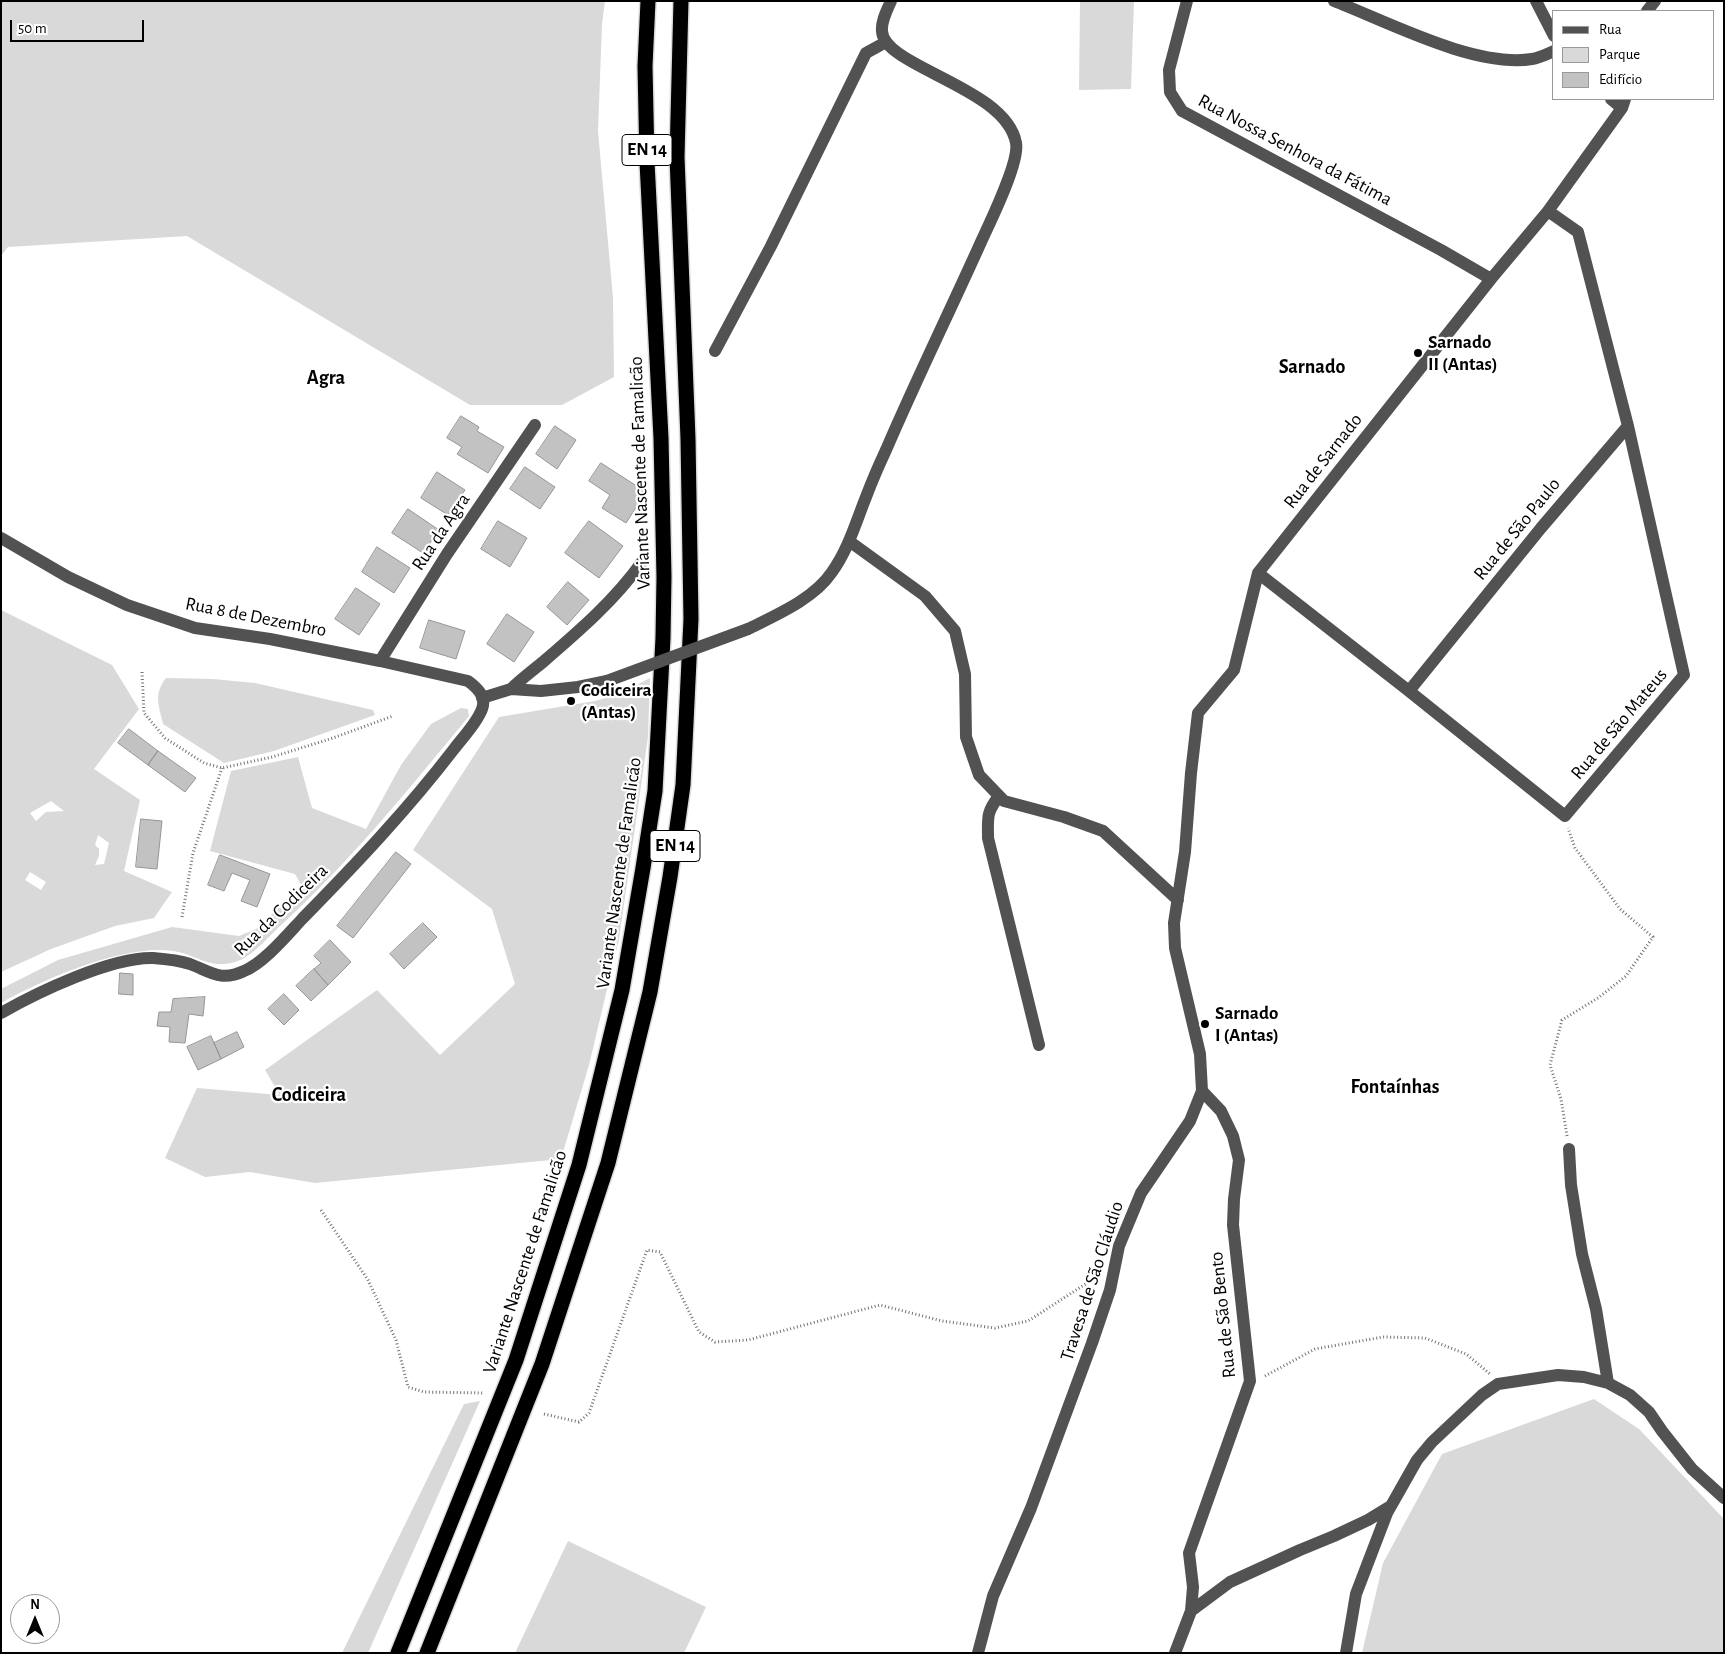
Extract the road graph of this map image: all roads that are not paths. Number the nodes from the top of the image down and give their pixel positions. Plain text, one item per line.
1 (648, 1) edge
2 (681, 1) edge
3 (891, 1) edge
4 (1188, 1) edge
5 (1334, 1) edge
6 (1536, 1) edge
7 (1552, 32) edge
8 (886, 42) junction
9 (1552, 52) edge
10 (1623, 103) edge
11 (1548, 211) junction
12 (1491, 279) junction
13 (715, 351) dead end
14 (535, 425) dead end
15 (1628, 426) junction
16 (1, 538) edge
17 (849, 541) junction
18 (642, 562) dead end
19 (1258, 573) junction
20 (380, 661) junction
21 (510, 689) junction
22 (1409, 692) junction
23 (482, 698) junction
24 (999, 796) junction
25 (1178, 900) junction
26 (1, 1013) edge
27 (1039, 1045) dead end
28 (1202, 1091) junction
29 (1569, 1150) road end
30 (1608, 1383) junction
31 (1724, 1498) edge
32 (1392, 1506) junction
33 (1191, 1611) junction
34 (398, 1653) edge
35 (427, 1653) edge
36 (978, 1653) edge
37 (1175, 1653) edge
38 (1346, 1653) edge

1 - 34 highway, Variante Nascente de Famalicão / EN 14
2 - 35 highway, EN 14
3 - 8 street
4 - 12 street, Rua Nossa Senhora da Fátima
5 - 9 street
6 - 7 street
8 - 13 street
8 - 17 street
10 - 11 street, Rua de Sarnado
11 - 12 street, Rua de Sarnado
11 - 15 street
12 - 19 street, Rua de Sarnado
14 - 20 street, Rua da Agra
15 - 22 street, Rua de São Paulo
15 - 22 street, Rua de São Mateus
16 - 20 street, Rua 8 de Dezembro
17 - 21 street, bridge
17 - 24 street
18 - 21 street
19 - 22 street
19 - 25 street, Rua de Sarnado
20 - 23 street, Rua 8 de Dezembro
21 - 23 street
23 - 26 street, Rua da Codiceira
24 - 25 street
24 - 27 street
25 - 28 street, Travesa de São Cláudio
28 - 33 street, Rua de São Bento
28 - 36 street, Travesa de São Cláudio
29 - 30 street
30 - 31 street
30 - 32 street
32 - 33 street
32 - 38 street
33 - 37 street, Rua de São Bento

